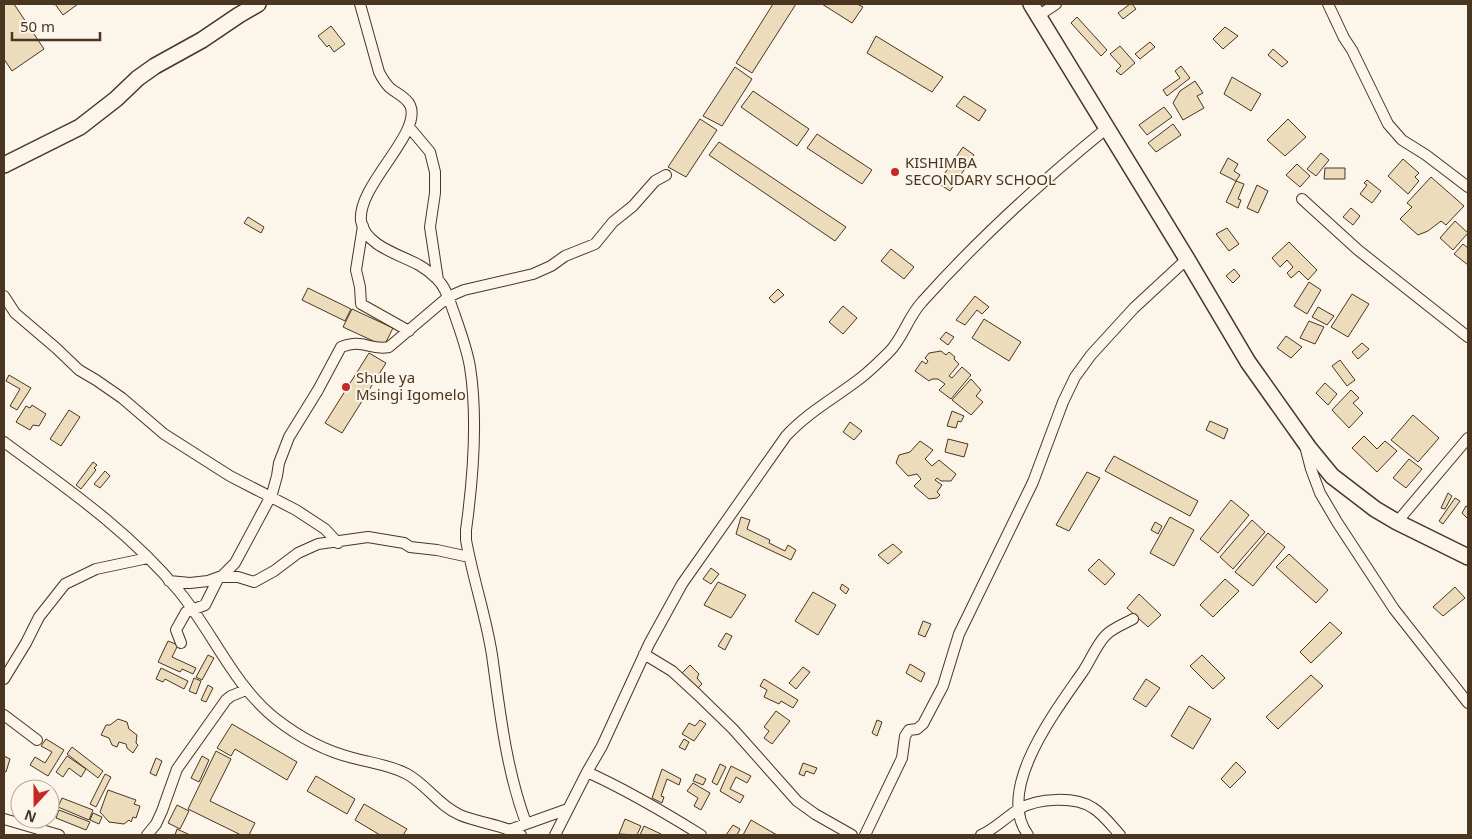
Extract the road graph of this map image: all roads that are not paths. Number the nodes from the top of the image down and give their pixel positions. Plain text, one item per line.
1 (258, 4) edge
2 (360, 4) edge
3 (1056, 4) edge
4 (1328, 4) edge
5 (1034, 10) edge
6 (409, 126) junction
7 (1108, 128) junction
8 (4, 165) edge
9 (666, 175) dead end
10 (1468, 187) edge
11 (1302, 199) dead end
12 (363, 226) junction
13 (1187, 259) junction
14 (438, 280) junction
15 (4, 296) edge
16 (448, 297) junction
17 (409, 330) junction
18 (1468, 337) edge
19 (1468, 438) edge
20 (4, 442) edge
21 (1304, 442) junction
22 (271, 496) junction
23 (1398, 522) junction
24 (338, 542) junction
25 (470, 557) junction
26 (1468, 557) edge
27 (148, 558) junction
28 (219, 577) junction
29 (169, 581) junction
30 (193, 610) junction
31 (1133, 619) dead end
32 (181, 643) dead end
33 (644, 654) junction
34 (4, 679) edge
35 (246, 690) junction
36 (1468, 703) edge
37 (4, 715) edge
38 (37, 740) dead end
39 (587, 772) junction
40 (1019, 809) junction
41 (568, 810) junction
42 (4, 819) edge
43 (526, 823) junction
44 (509, 830) junction
45 (58, 835) edge
46 (147, 835) edge
47 (521, 835) edge
48 (555, 835) edge
49 (701, 835) edge
50 (852, 835) edge
51 (865, 835) edge
52 (981, 835) edge
53 (1028, 835) edge
54 (1120, 835) edge

1 - 8 street
2 - 6 street
3 - 5 street
4 - 10 street
5 - 7 street
6 - 12 street
6 - 14 street
7 - 13 street
7 - 33 street
9 - 16 street
11 - 18 street
12 - 14 street
12 - 17 street
13 - 21 street
13 - 51 street
14 - 16 street
15 - 22 street
16 - 17 street
16 - 25 street
17 - 22 street
19 - 23 street
20 - 27 street
21 - 23 street
21 - 36 street
22 - 24 street
22 - 28 street
23 - 26 street
24 - 25 street
24 - 28 street
25 - 43 street
27 - 29 street
27 - 34 street
28 - 29 street
28 - 30 street
29 - 30 street
30 - 32 street
30 - 35 street
31 - 40 street
33 - 39 street
33 - 50 street
35 - 44 street
35 - 46 street
37 - 38 street
39 - 41 street
39 - 49 street
40 - 52 street
40 - 53 street
40 - 54 street
41 - 43 street
41 - 48 street
42 - 45 street
43 - 44 street
44 - 47 street

